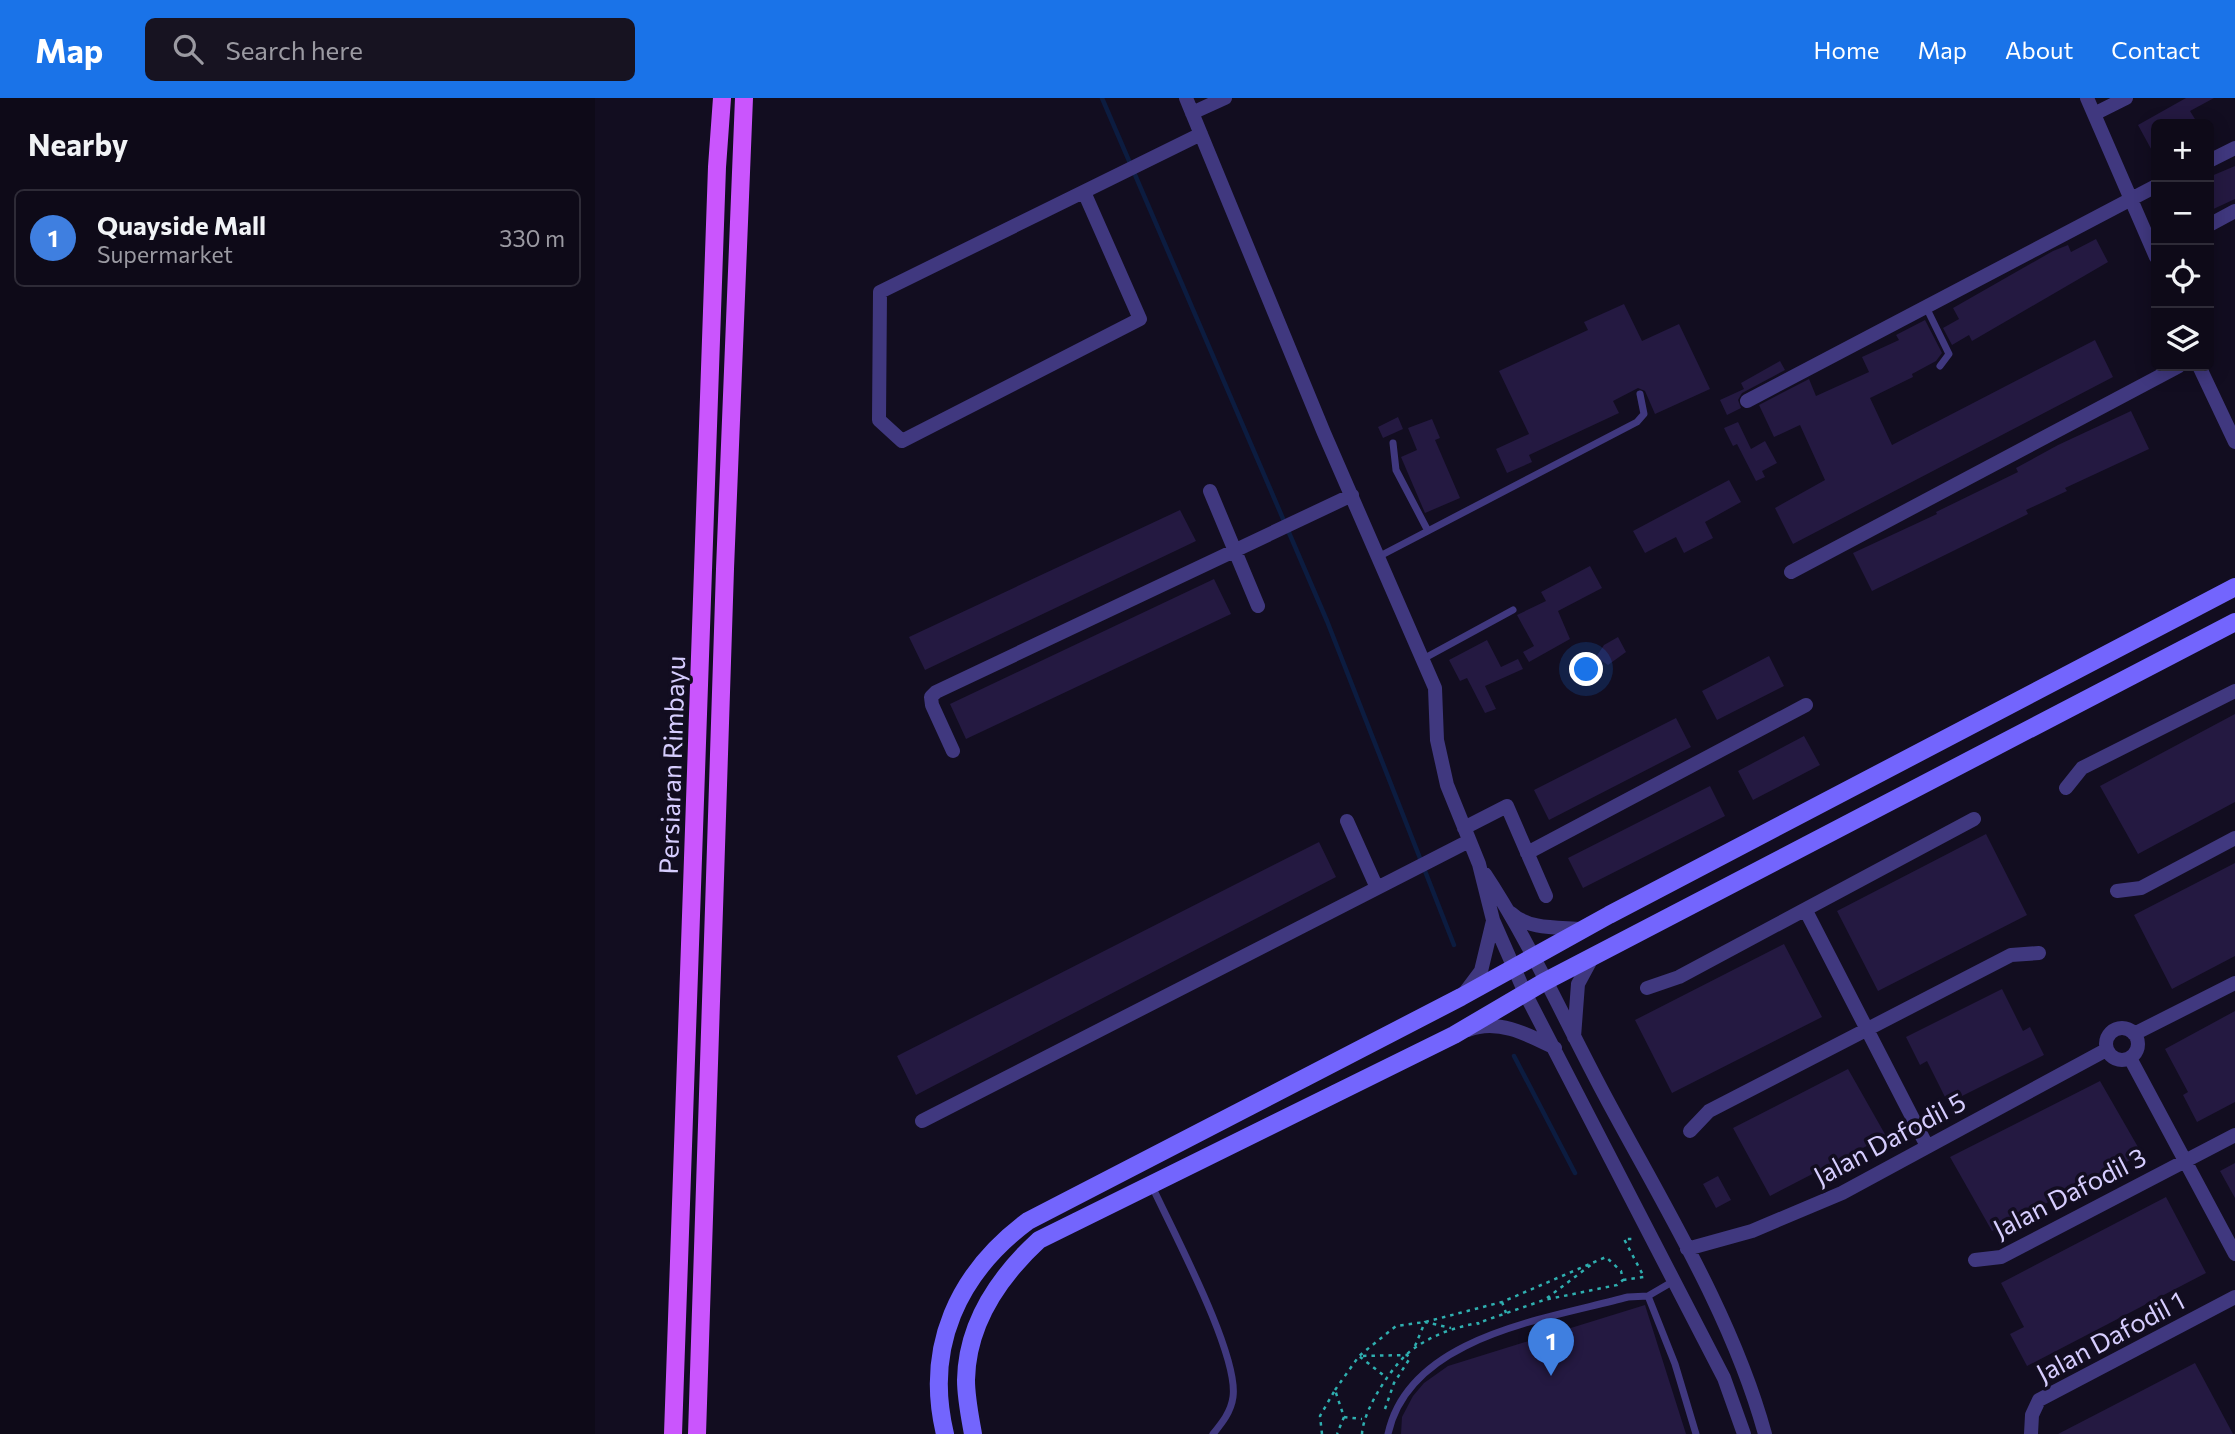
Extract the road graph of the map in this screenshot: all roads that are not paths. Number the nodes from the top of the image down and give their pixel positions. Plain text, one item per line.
1 (722, 98) edge
2 (744, 98) edge
3 (1186, 98) edge
4 (2087, 98) edge
5 (2126, 98) edge
6 (1222, 99) edge
7 (1196, 110) junction
8 (2094, 114) junction
9 (1201, 134) junction
10 (2235, 148) edge
11 (2214, 158) edge
12 (2151, 188) edge
13 (1084, 192) junction
14 (2132, 197) junction
15 (2235, 211) edge
16 (2214, 222) edge
17 (2152, 245) edge
18 (1926, 306) junction
19 (1940, 366) dead end
20 (2170, 371) edge
21 (2201, 371) edge
22 (1640, 394) dead end
23 (1747, 401) dead end
24 (2235, 442) edge
25 (1394, 443) dead end
26 (1210, 491) dead end
27 (1352, 495) junction
28 (1428, 531) junction
29 (1235, 551) junction
30 (1378, 557) junction
31 (1791, 572) dead end
32 (2235, 587) edge
33 (1258, 606) dead end
34 (1513, 610) dead end
35 (2235, 622) edge
36 (1422, 660) junction
37 (2235, 691) edge
38 (1806, 705) dead end
39 (953, 751) dead end
40 (2066, 788) dead end
41 (1974, 819) dead end
42 (1347, 821) dead end
43 (1467, 835) junction
44 (2235, 838) edge
45 (1527, 853) junction
46 (1479, 864) junction
47 (1377, 888) junction
48 (2117, 891) dead end
49 (1546, 896) dead end
50 (1806, 911) junction
51 (1510, 912) junction
52 (1493, 920) junction
53 (1582, 929) junction
54 (2039, 953) dead end
55 (1532, 958) junction
56 (1593, 958) junction
57 (1514, 969) junction
58 (1544, 982) junction
59 (2235, 983) edge
60 (1647, 988) dead end
61 (1525, 993) junction
62 (1461, 998) junction
63 (1866, 1030) junction
64 (2134, 1034) junction
65 (1454, 1035) junction
66 (1574, 1039) junction
67 (1556, 1049) junction
68 (2106, 1050) junction
69 (2130, 1058) junction
70 (922, 1121) dead end
71 (1690, 1131) dead end
72 (2235, 1135) edge
73 (1927, 1146) junction
74 (2184, 1161) junction
75 (1151, 1183) junction
76 (1687, 1249) junction
77 (2235, 1254) edge
78 (1975, 1260) dead end
79 (705, 1262) junction
80 (1672, 1282) junction
81 (1648, 1296) junction
82 (2235, 1297) edge
83 (673, 1434) edge
84 (697, 1434) edge
85 (708, 1434) edge
86 (945, 1434) edge
87 (973, 1434) edge
88 (1213, 1434) edge
89 (1388, 1434) edge
90 (1696, 1434) edge
91 (1744, 1434) edge
92 (1765, 1434) edge
93 (2031, 1434) edge

1 - 83 main road, Persiaran Rimbayu
2 - 79 main road, Persiaran Rimbayu
3 - 7 street
4 - 8 street
5 - 8 street
6 - 7 street
7 - 9 street
8 - 14 street
9 - 13 street
9 - 27 street
10 - 11 street
12 - 14 street
13 - 13 street
14 - 17 street
14 - 18 street
15 - 16 street
18 - 19 lane
18 - 23 street
20 - 31 street
21 - 24 street
22 - 28 lane
25 - 28 lane
26 - 29 street
27 - 29 street
27 - 30 street
28 - 30 lane
29 - 33 street
29 - 39 street
30 - 36 street
32 - 53 street
34 - 36 lane
35 - 56 street
36 - 43 street
37 - 40 street
38 - 45 street
41 - 50 street
42 - 47 street
43 - 45 street
43 - 46 street
43 - 47 street
44 - 48 street
45 - 49 street
46 - 51 street
46 - 52 street
47 - 70 street
50 - 60 street
50 - 63 street
51 - 53 street
51 - 55 street
52 - 57 street
52 - 62 street
53 - 55 street
54 - 63 street
55 - 57 street
55 - 58 street
56 - 58 street
56 - 66 street
57 - 61 street
57 - 62 street
58 - 61 street
58 - 66 street
59 - 64 street
61 - 65 street
61 - 67 street
62 - 86 street
63 - 71 street
63 - 73 street
64 - 68 street
64 - 69 street
65 - 67 street
65 - 75 street
66 - 76 street
67 - 80 street
68 - 69 street
68 - 73 street, Jalan Dafodil 5
69 - 74 street
72 - 74 street, Jalan Dafodil 3
73 - 76 street, Jalan Dafodil 5
74 - 77 street
74 - 78 street, Jalan Dafodil 3
75 - 87 street
75 - 88 lane
76 - 92 street
79 - 84 main road, Persiaran Rimbayu
79 - 85 main road
80 - 81 lane
80 - 91 street
81 - 89 lane
81 - 90 lane
82 - 93 street, Jalan Dafodil 1

